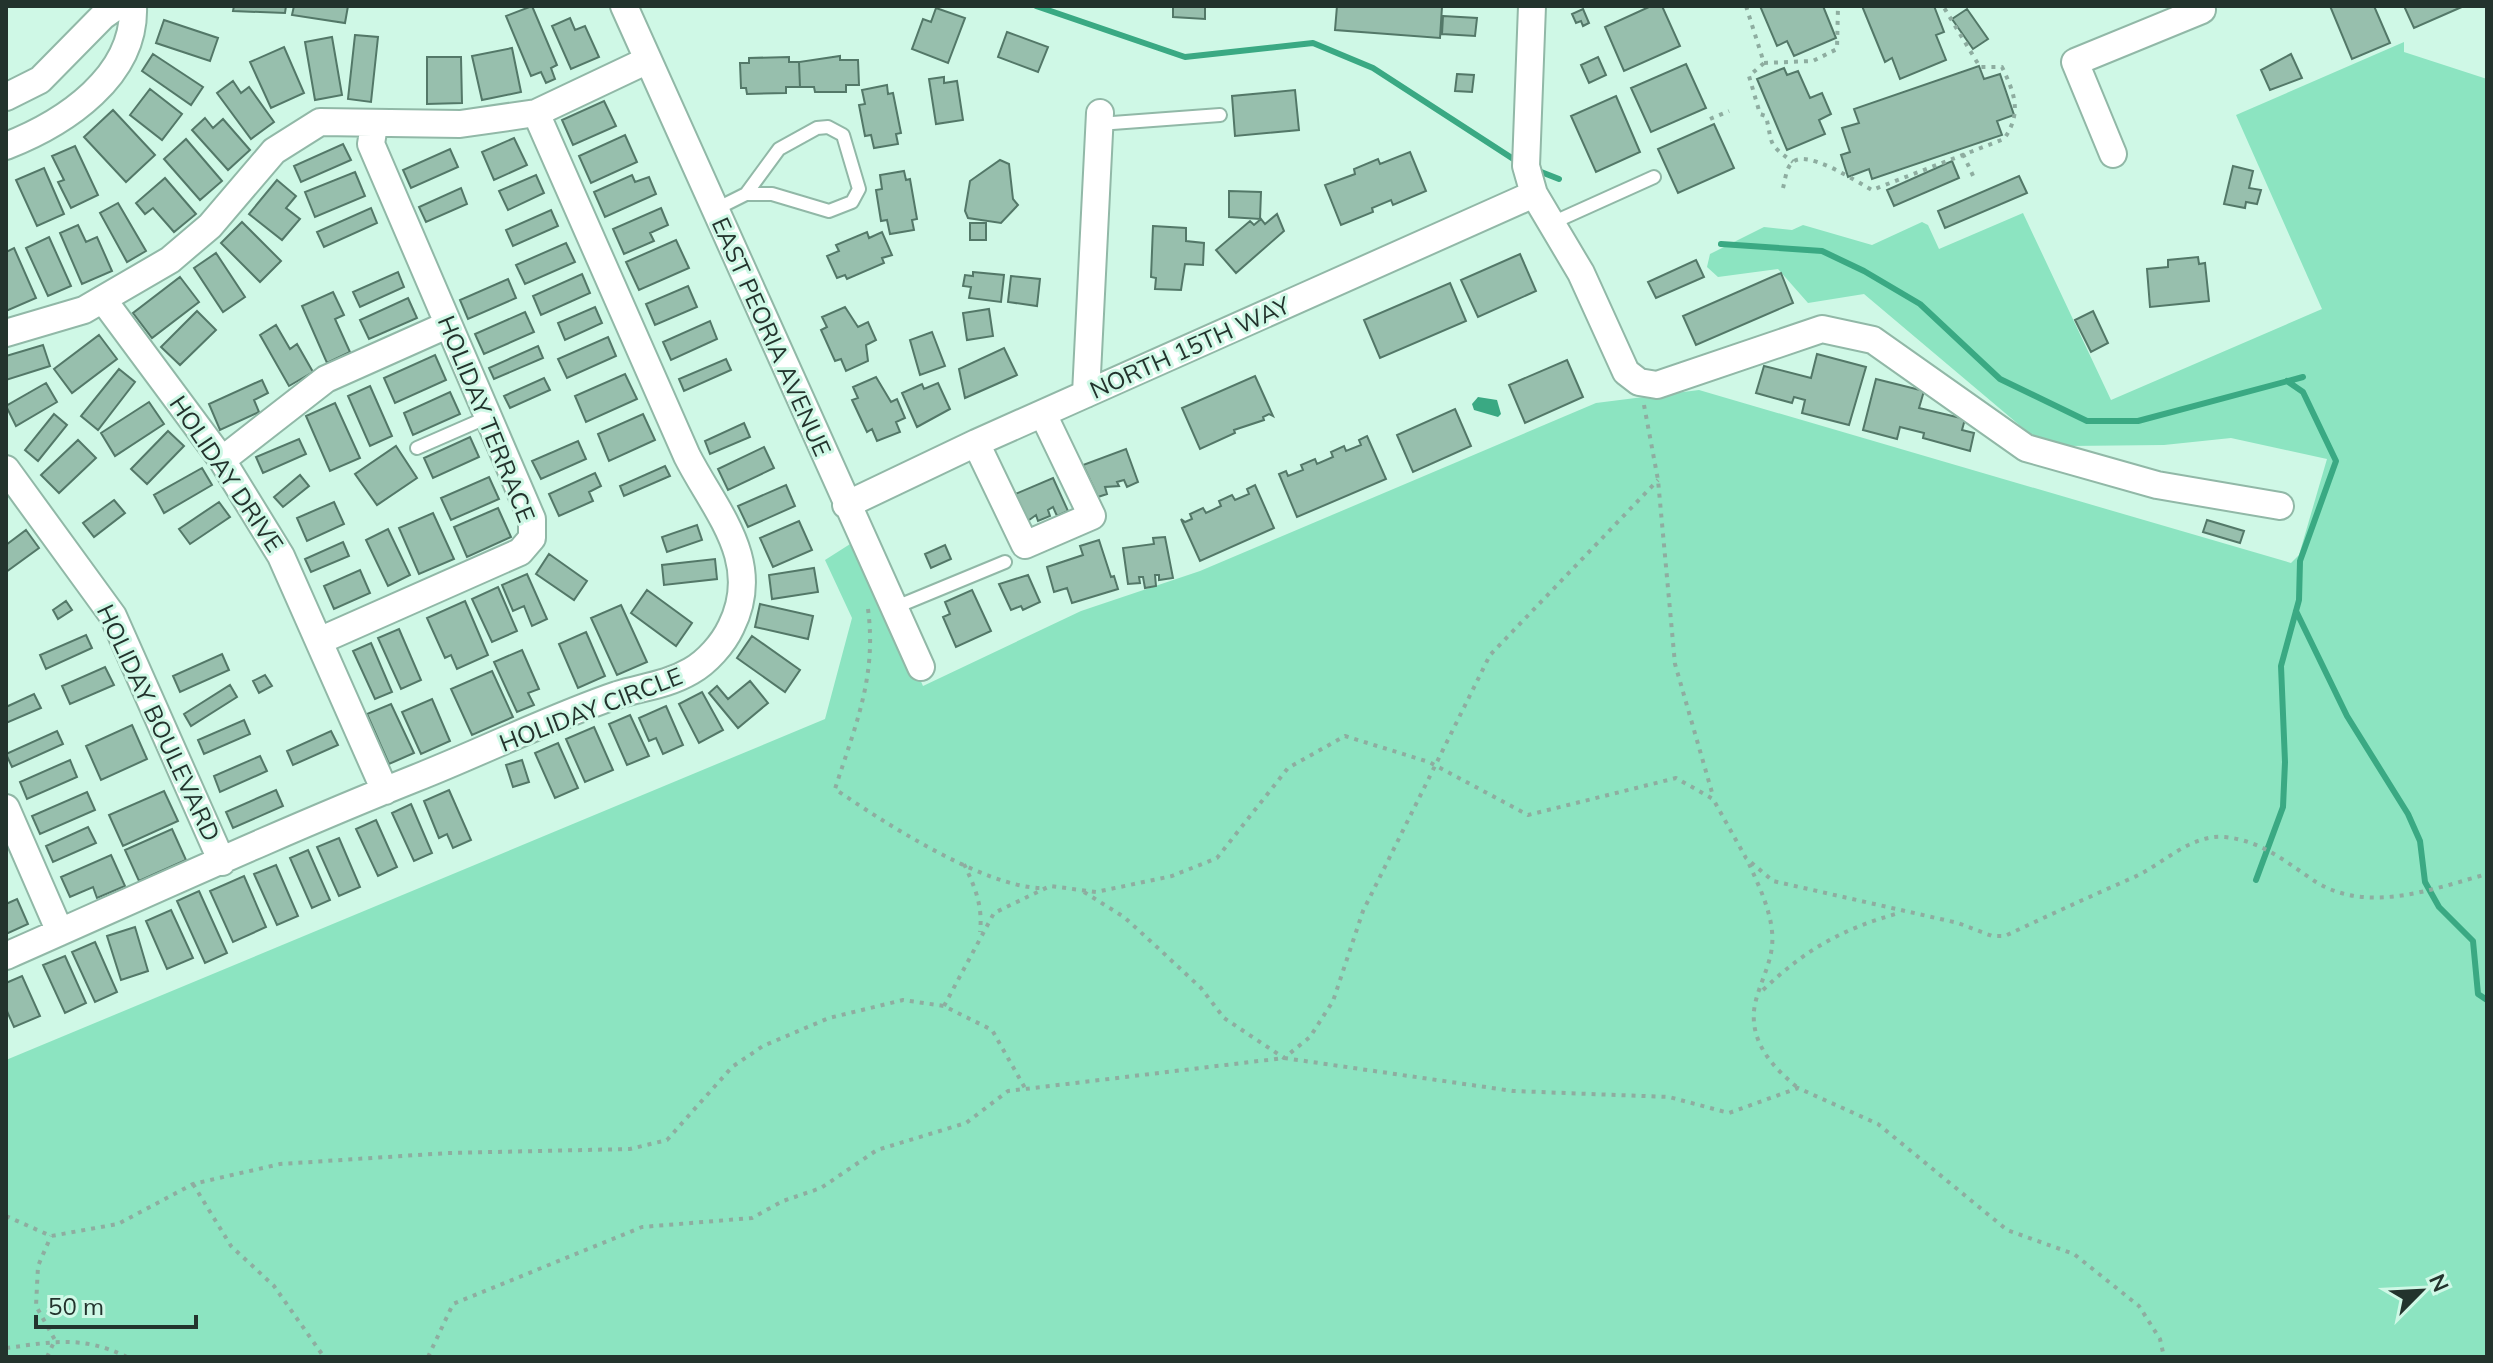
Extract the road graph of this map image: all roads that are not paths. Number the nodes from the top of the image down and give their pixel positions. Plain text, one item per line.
1 (117, 6) edge
2 (133, 6) edge
3 (624, 6) edge
4 (1532, 6) edge
5 (2202, 8) edge
6 (648, 60) junction
7 (6, 97) edge
8 (536, 113) junction
9 (1220, 115) dead end
10 (1100, 119) joint
11 (374, 125) junction
12 (6, 146) edge
13 (2113, 154) dead end
14 (1654, 177) dead end
15 (746, 194) junction
16 (1534, 194) junction
17 (714, 210) junction
18 (1552, 223) junction
19 (104, 301) junction
20 (447, 325) junction
21 (6, 333) edge
22 (1086, 394) junction
23 (1043, 414) junction
24 (488, 417) junction
25 (976, 443) junction
26 (417, 448) dead end
27 (222, 460) junction
28 (6, 469) edge
29 (846, 505) junction
30 (2280, 506) dead end
31 (1005, 562) dead end
32 (896, 607) junction
33 (319, 641) junction
34 (921, 667) dead end
35 (385, 791) junction
36 (6, 808) edge
37 (222, 862) junction
38 (60, 932) junction
39 (6, 956) edge

1 - 7 street
2 - 12 street
3 - 6 street, EAST PEORIA AVENUE
4 - 16 street
5 - 13 street
6 - 8 street
6 - 17 street, EAST PEORIA AVENUE
8 - 11 street
8 - 35 street, HOLIDAY CIRCLE
9 - 10 lane
10 - 22 street
11 - 19 street
11 - 20 street, HOLIDAY TERRACE
14 - 18 lane
15 - 15 lane
15 - 17 lane
16 - 18 street
16 - 22 street, NORTH 15TH WAY
17 - 29 street, EAST PEORIA AVENUE
18 - 30 street
19 - 21 street
19 - 27 street, HOLIDAY DRIVE
20 - 24 street, HOLIDAY TERRACE
20 - 27 street
22 - 23 street, NORTH 15TH WAY
23 - 25 street, NORTH 15TH WAY
23 - 25 street
24 - 26 lane
24 - 33 street, HOLIDAY TERRACE
25 - 29 street, NORTH 15TH WAY
27 - 33 street, HOLIDAY DRIVE
28 - 37 street, HOLIDAY BOULEVARD
29 - 32 street, EAST PEORIA AVENUE
31 - 32 lane
32 - 34 street, EAST PEORIA AVENUE
33 - 35 street, HOLIDAY DRIVE
35 - 37 street, HOLIDAY CIRCLE
36 - 38 street
37 - 38 street, HOLIDAY CIRCLE
38 - 39 street, HOLIDAY CIRCLE

